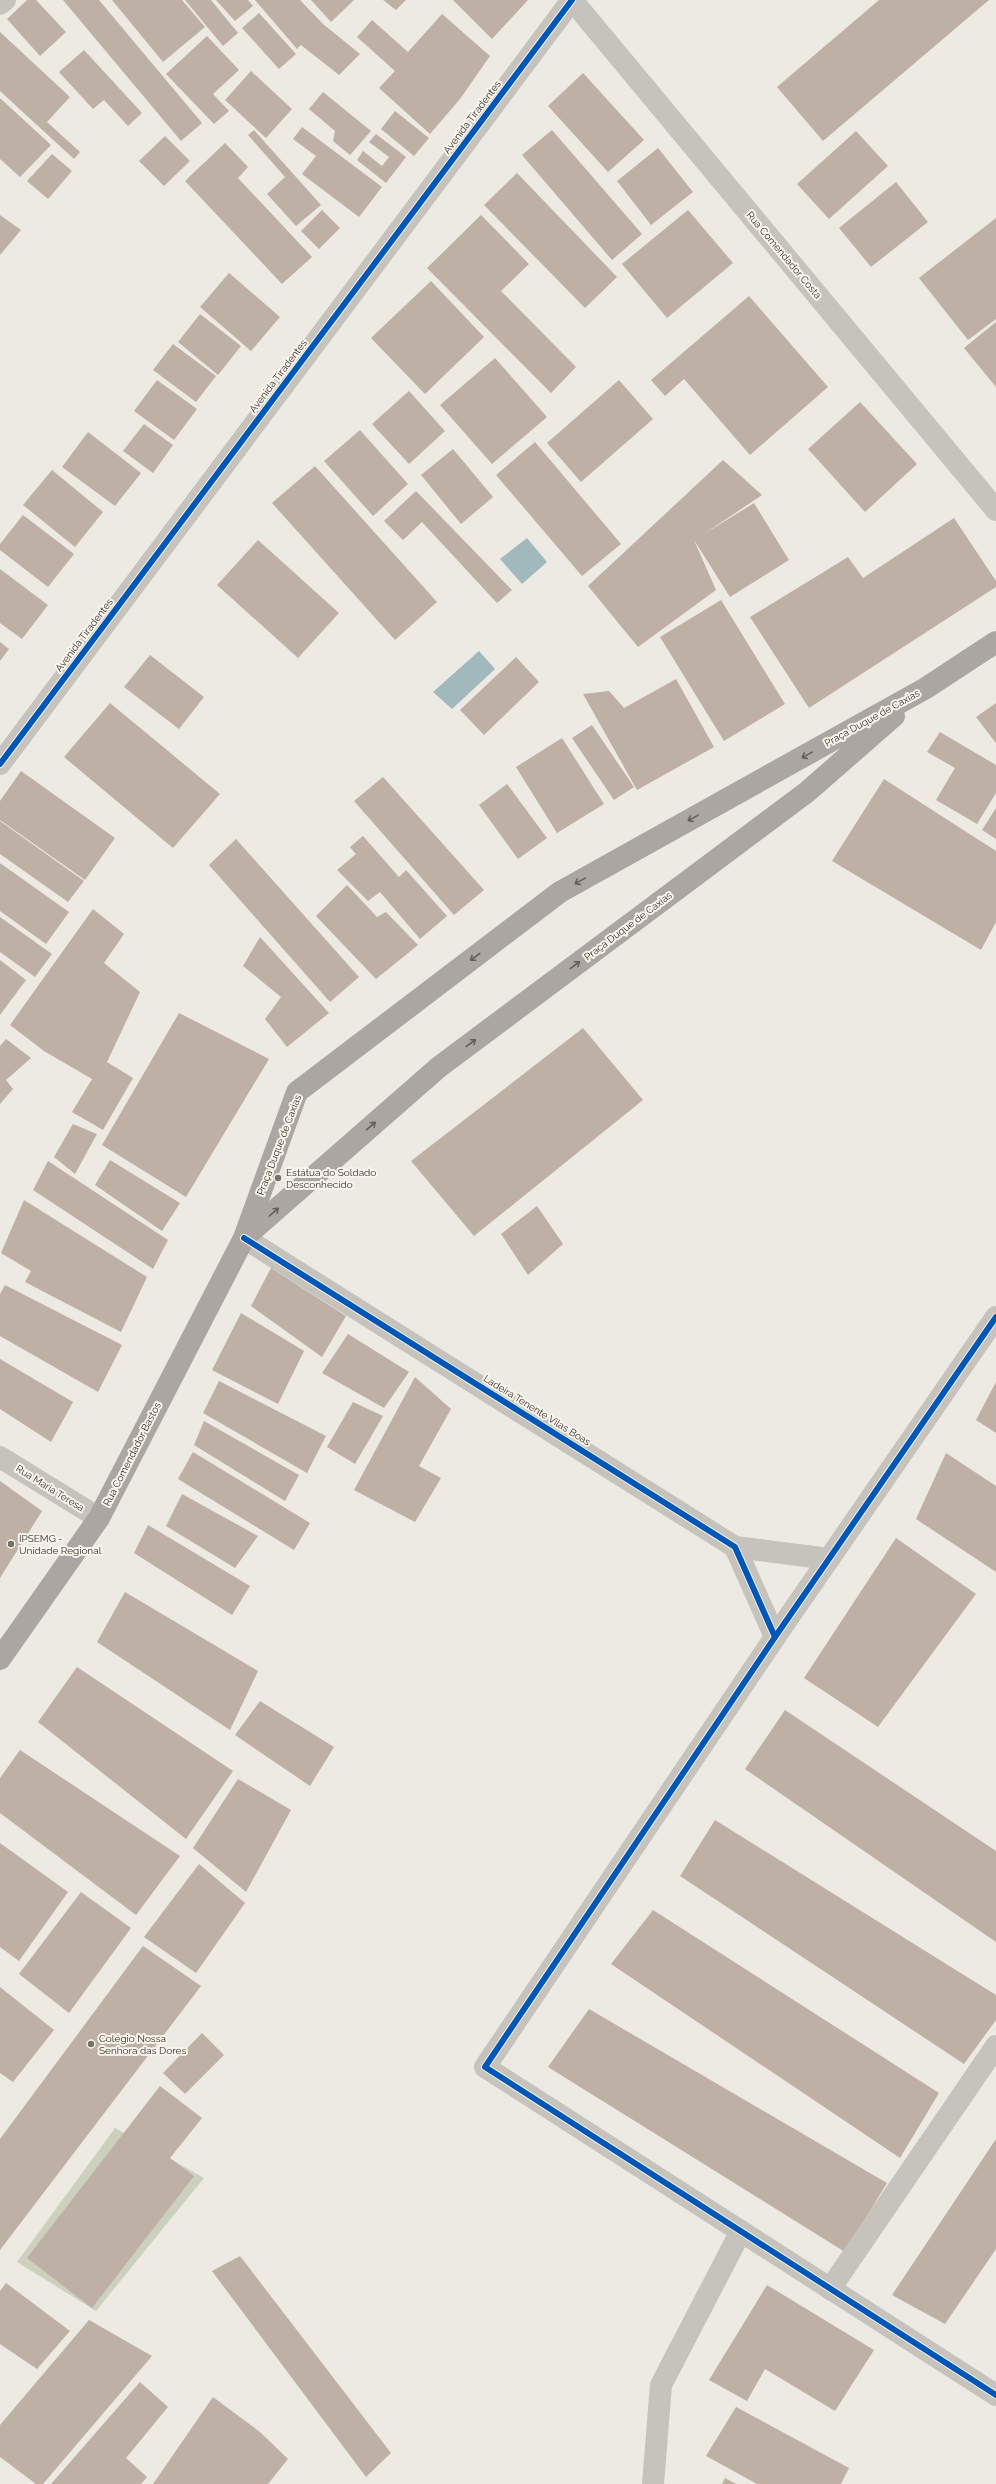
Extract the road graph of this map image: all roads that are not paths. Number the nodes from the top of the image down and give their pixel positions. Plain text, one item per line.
1 (5, 0) edge
2 (572, 0) edge
3 (0, 4) edge
4 (996, 510) edge
5 (996, 642) edge
6 (926, 688) junction
7 (0, 764) edge
8 (244, 1238) junction
9 (996, 1317) edge
10 (0, 1457) edge
11 (99, 1518) junction
12 (735, 1547) junction
13 (829, 1559) junction
14 (775, 1637) junction
15 (0, 1659) edge
16 (996, 2046) edge
17 (741, 2231) junction
18 (830, 2289) junction
19 (996, 2395) edge
20 (654, 2484) edge

1 - 3 street
2 - 4 street, Rua Comendador Costa
2 - 7 street, Avenida Tiradentes
5 - 6 main road
8 -> 6 main road, Praça Duque de Caxias
6 -> 8 main road, Praça Duque de Caxias
8 - 11 main road, Rua Comendador Bastos
8 - 12 street, Ladeira Tenente Vilas Boas
9 - 13 street
10 - 11 street, Rua Maria Teresa
11 - 15 main road, Rua Comendador Bastos
12 - 13 street
12 - 14 street
13 - 14 street
14 - 17 street
16 - 18 street
17 - 18 street
17 - 20 street
18 - 19 street

